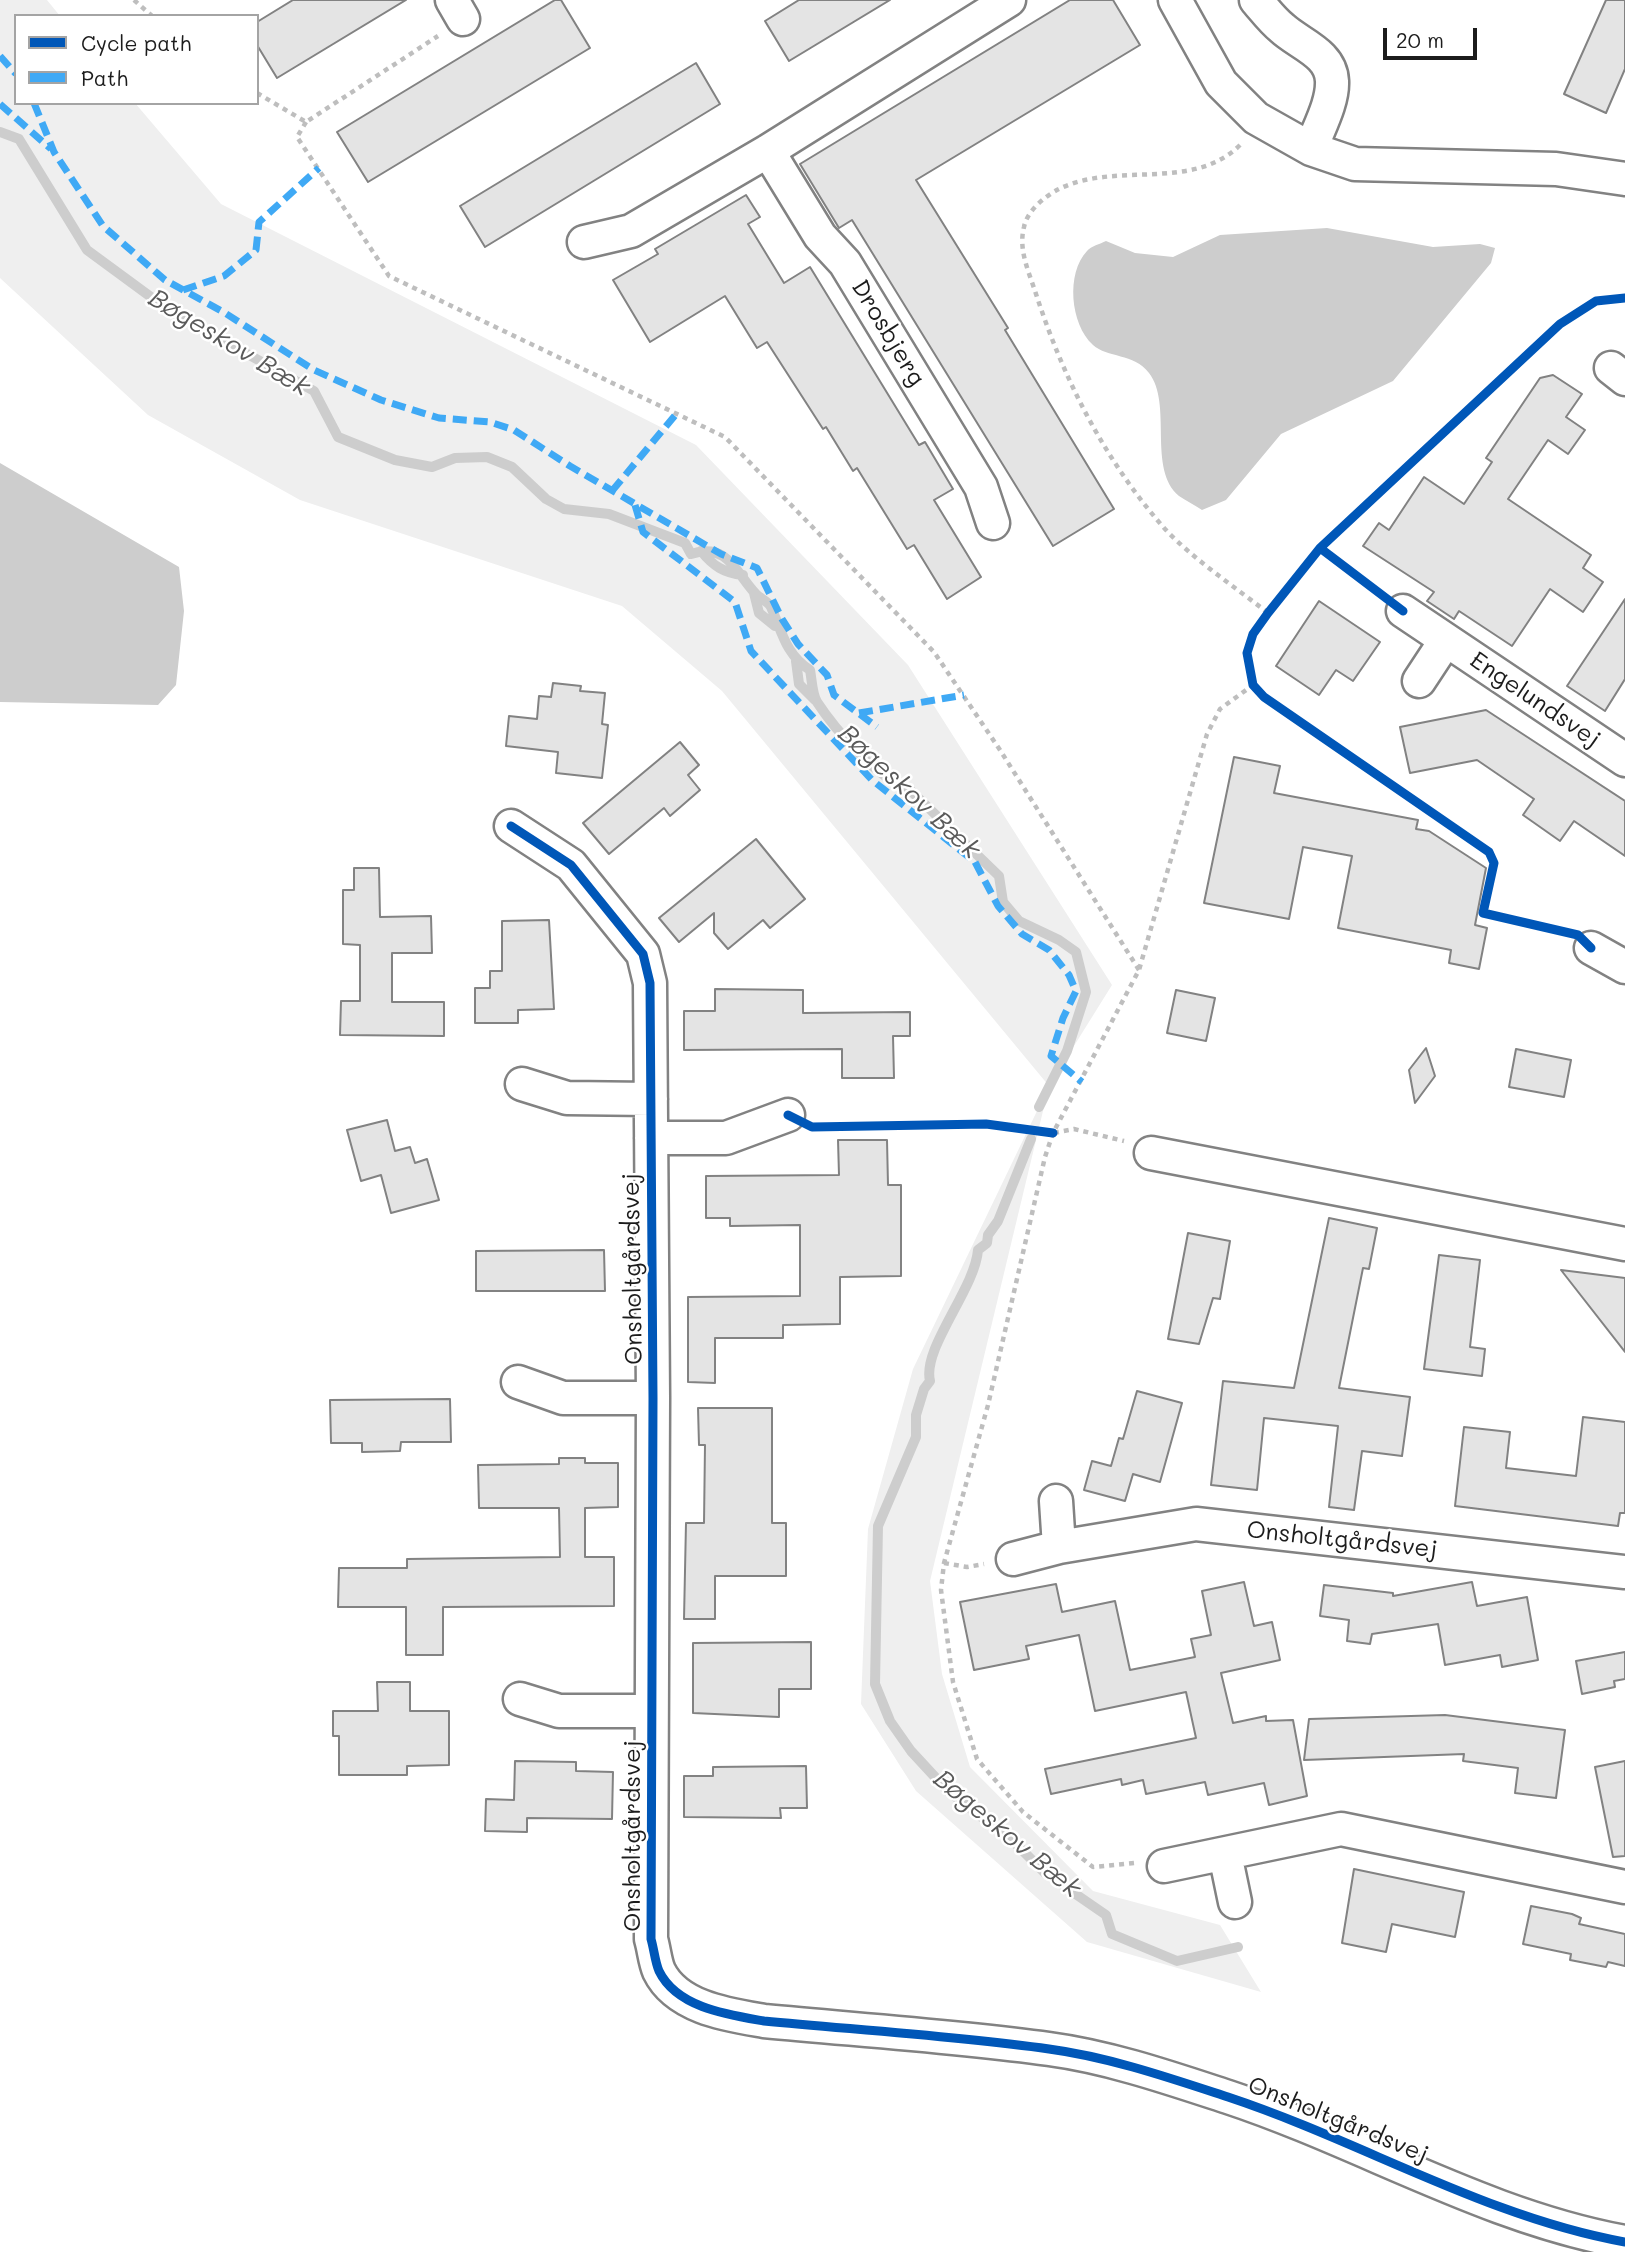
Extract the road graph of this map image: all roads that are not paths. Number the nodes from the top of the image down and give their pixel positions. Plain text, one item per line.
1 (1009, 0) edge
2 (1175, 0) edge
3 (1256, 0) edge
4 (1311, 149) junction
5 (768, 150) junction
6 (1625, 180) edge
7 (584, 242) dead end
8 (992, 523) dead end
9 (1403, 611) dead end
10 (1446, 640) junction
11 (1419, 681) dead end
12 (1625, 760) edge
13 (511, 826) dead end
14 (1591, 948) dead end
15 (1625, 967) edge
16 (522, 1084) dead end
17 (651, 1099) junction
18 (788, 1115) dead end
19 (651, 1138) junction
20 (1150, 1153) road end
21 (1625, 1244) edge
22 (518, 1382) dead end
23 (653, 1398) junction
24 (1056, 1501) dead end
25 (1059, 1547) junction
26 (1013, 1559) road end
27 (1625, 1572) edge
28 (520, 1699) dead end
29 (652, 1711) junction
30 (1225, 1854) junction
31 (1164, 1866) road end
32 (1625, 1887) edge
33 (1235, 1902) dead end
34 (1625, 2242) edge

1 - 5 street
2 - 4 street
3 - 4 street
4 - 6 street
5 - 7 street
5 - 8 street, Drosbjerg
9 - 10 street, Engelundsvej
10 - 11 street, Engelundsvej
10 - 12 street, Engelundsvej
13 - 17 street, Onsholtgårdsvej
14 - 15 street
16 - 17 street
17 - 19 street, Onsholtgårdsvej
18 - 19 street, Onsholtgårdsvej
19 - 23 street, Onsholtgårdsvej
20 - 21 street
22 - 23 street, Onsholtgårdsvej
23 - 29 street, Onsholtgårdsvej
24 - 25 street
25 - 26 street, Onsholtgårdsvej
25 - 27 street, Onsholtgårdsvej
28 - 29 street, Onsholtgårdsvej
29 - 34 street, Onsholtgårdsvej
30 - 31 street
30 - 32 street
30 - 33 street

